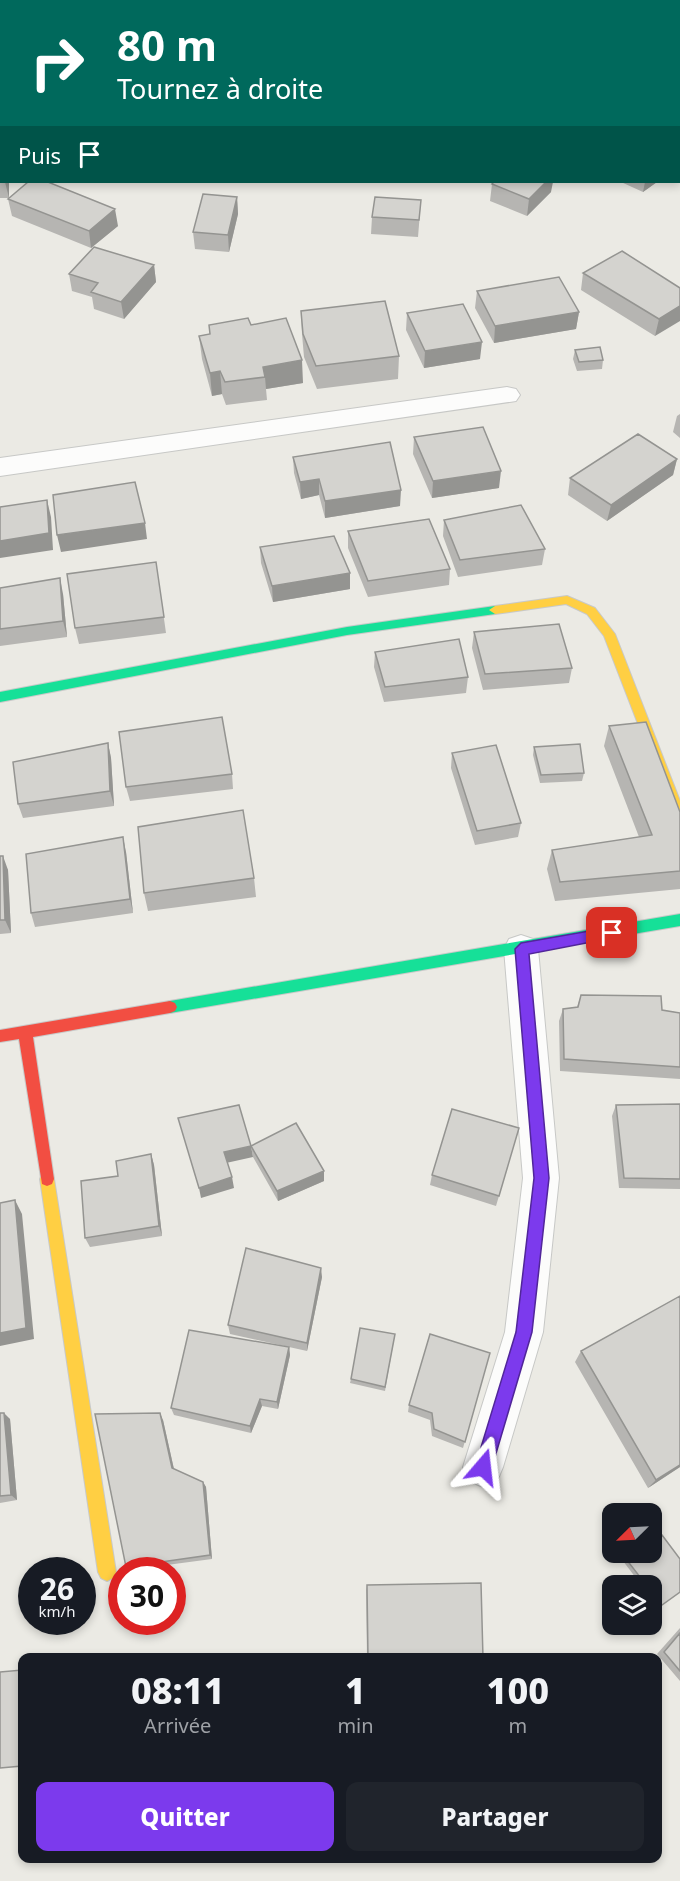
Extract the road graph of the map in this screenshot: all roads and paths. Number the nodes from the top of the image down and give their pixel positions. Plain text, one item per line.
1 (507, 395) dead end
2 (0, 467) edge
3 (0, 698) edge
4 (680, 817) edge
5 (680, 920) edge
6 (521, 949) junction
7 (26, 1031) junction
8 (0, 1036) edge
9 (483, 1467) dead end
10 (107, 1572) dead end

1 - 2 street
3 - 4 street
5 - 6 street
6 - 7 street
6 - 9 street
7 - 8 street
7 - 10 street

